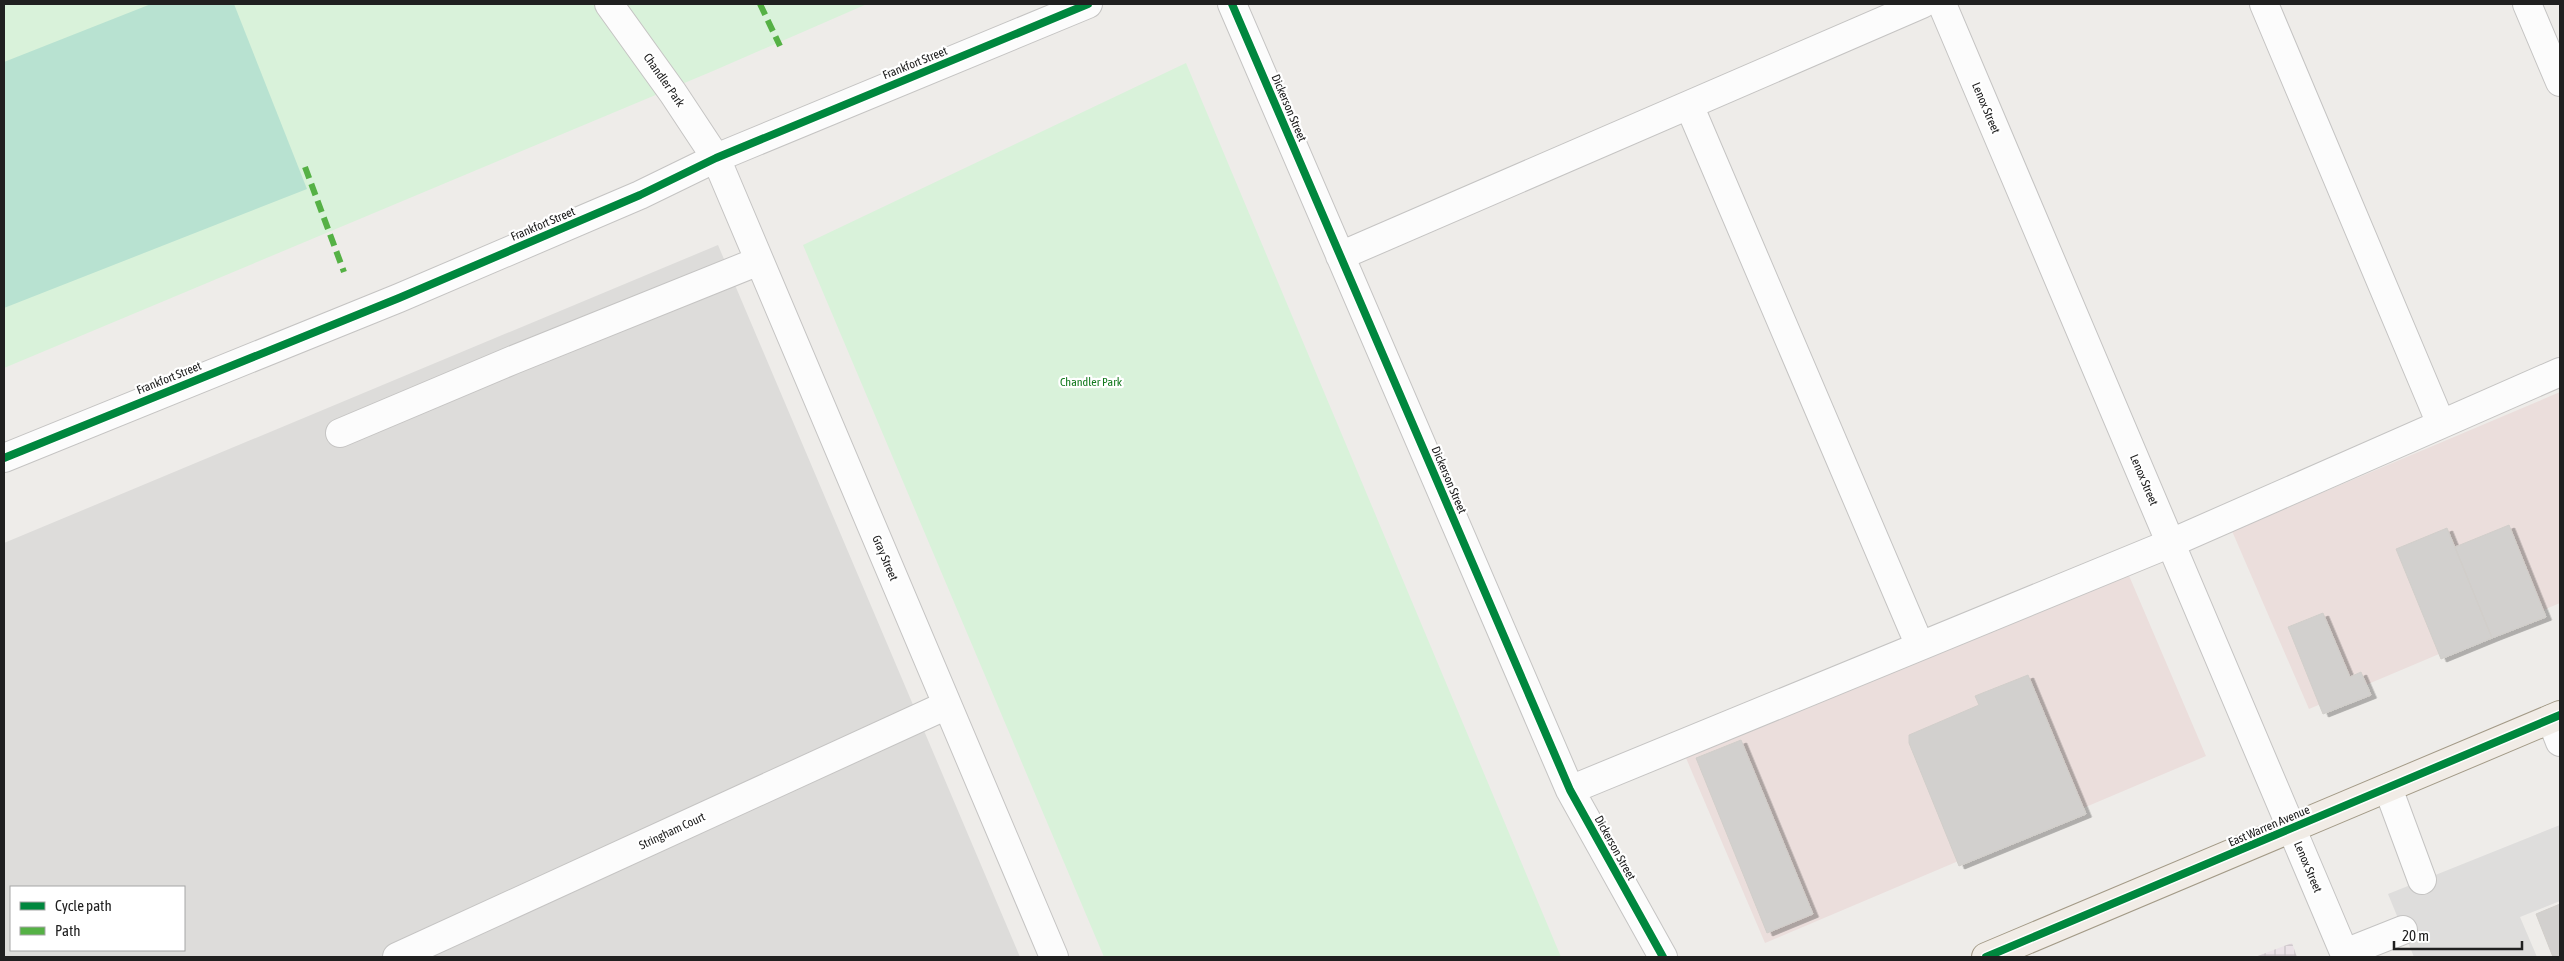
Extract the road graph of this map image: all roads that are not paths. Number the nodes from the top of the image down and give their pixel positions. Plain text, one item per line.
1 (609, 4) edge
2 (1088, 4) edge
3 (1232, 4) edge
4 (1922, 4) edge
5 (1942, 4) edge
6 (2264, 4) edge
7 (2527, 4) edge
8 (2560, 82) edge
9 (1689, 105) junction
10 (716, 158) junction
11 (1340, 256) junction
12 (759, 261) junction
13 (2560, 372) edge
14 (2441, 424) junction
15 (340, 433) dead end
16 (4, 458) edge
17 (2171, 543) junction
18 (1920, 646) junction
19 (947, 705) junction
20 (2557, 725) edge
21 (2388, 788) junction
22 (1570, 790) junction
23 (2292, 828) junction
24 (2422, 880) dead end
25 (2402, 930) dead end
26 (2345, 955) edge
27 (397, 957) edge
28 (1054, 957) edge
29 (1663, 957) edge
30 (1986, 957) edge

1 - 10 street, Chandler Park
2 - 10 street, Frankfort Street
3 - 11 street, Dickerson Street
4 - 9 street
5 - 17 street, Lenox Street
6 - 14 street
7 - 8 street
9 - 11 street
9 - 18 street
10 - 12 street, Gray Street
10 - 16 street, Frankfort Street
11 - 22 street, Dickerson Street
12 - 15 street
12 - 19 street, Gray Street
13 - 14 street
14 - 17 street
17 - 18 street
17 - 23 street, Lenox Street
18 - 22 street
19 - 27 street, Stringham Court
19 - 28 street, Gray Street
20 - 21 main road, East Warren Avenue
21 - 23 main road, East Warren Avenue
21 - 24 street
22 - 29 street, Dickerson Street
23 - 26 street, Lenox Street
23 - 30 main road, East Warren Avenue
25 - 26 street

